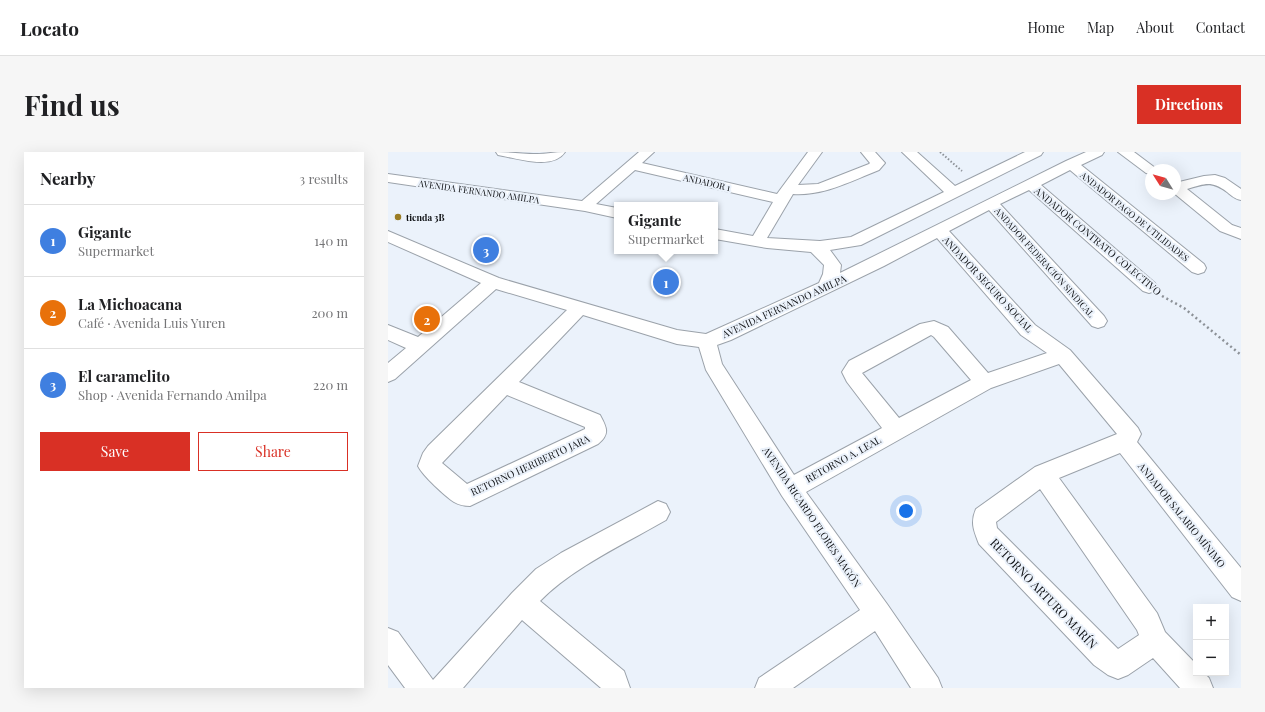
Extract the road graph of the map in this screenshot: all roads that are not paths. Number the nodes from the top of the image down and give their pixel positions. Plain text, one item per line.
1 (502, 152) edge
2 (558, 152) edge
3 (646, 152) edge
4 (815, 152) edge
5 (868, 152) edge
6 (909, 152) edge
7 (1002, 152) edge
8 (1036, 152) edge
9 (1125, 152) edge
10 (1095, 153) edge
11 (1015, 161) junction
12 (1071, 164) junction
13 (632, 165) junction
14 (1145, 166) edge
15 (388, 178) edge
16 (1031, 184) junction
17 (1181, 186) edge
18 (1181, 191) edge
19 (954, 193) junction
20 (785, 194) junction
21 (1241, 196) edge
22 (991, 203) junction
23 (585, 206) junction
24 (614, 212) edge
25 (939, 230) junction
26 (1241, 234) edge
27 (718, 235) edge
28 (388, 236) edge
29 (855, 241) junction
30 (757, 242) junction
31 (816, 247) junction
32 (878, 262) junction
33 (1198, 268) dead end
34 (493, 282) junction
35 (826, 287) junction
36 (1149, 287) road end
37 (580, 308) junction
38 (1098, 321) dead end
39 (388, 332) edge
40 (707, 341) junction
41 (420, 346) junction
42 (1063, 355) junction
43 (388, 374) edge
44 (984, 382) junction
45 (504, 385) junction
46 (896, 430) junction
47 (1124, 442) junction
48 (1043, 474) junction
49 (790, 489) junction
50 (658, 512) dead end
51 (1241, 588) edge
52 (521, 602) junction
53 (878, 613) junction
54 (1156, 641) junction
55 (388, 642) edge
56 (615, 685) edge
57 (422, 688) edge
58 (444, 688) edge
59 (769, 688) edge
60 (928, 688) edge
61 (1199, 688) edge

1 - 2 street
3 - 13 street
4 - 20 street
5 - 20 street, ANDADOR 1
6 - 19 street
7 - 11 street
8 - 11 street
9 - 14 street
10 - 12 street, AVENIDA FERNANDO AMILPA
11 - 19 street
12 - 16 street, AVENIDA FERNANDO AMILPA
12 - 33 street, ANDADOR PAGO DE UTILIDADES
13 - 20 street, ANDADOR 1
13 - 23 street
15 - 23 street, AVENIDA FERNANDO AMILPA
16 - 22 street, AVENIDA FERNANDO AMILPA
16 - 36 street, ANDADOR CONTRATO COLECTIVO
17 - 21 street
18 - 26 street
19 - 29 street
20 - 30 street
22 - 25 street, AVENIDA FERNANDO AMILPA
22 - 38 street, ANDADOR FEDERACIÓN SINDICAL
23 - 24 street, AVENIDA FERNANDO AMILPA
25 - 32 street, AVENIDA FERNANDO AMILPA
25 - 42 street, ANDADOR SEGURO SOCIAL
27 - 30 street
28 - 34 street, AVENIDA FERNANDO AMILPA
29 - 31 street
29 - 32 street
30 - 31 street
31 - 35 street
32 - 35 street, AVENIDA FERNANDO AMILPA
34 - 37 street, AVENIDA FERNANDO AMILPA
34 - 41 street
35 - 40 street, AVENIDA FERNANDO AMILPA
37 - 40 street, AVENIDA FERNANDO AMILPA
37 - 45 street, RETORNO HERIBERTO JARA
39 - 41 street
40 - 49 street, AVENIDA RICARDO FLORES MAGÓN
41 - 43 street
42 - 44 street, RETORNO A. LEAL
42 - 47 street, ANDADOR SEGURO SOCIAL
44 - 46 street, RETORNO A. LEAL
44 - 46 street
45 - 45 street, RETORNO HERIBERTO JARA
46 - 49 street, RETORNO A. LEAL
47 - 48 street, RETORNO ARTURO MARÍN
47 - 51 street, ANDADOR SALARIO MÍNIMO
48 - 54 street
48 - 54 street, RETORNO ARTURO MARÍN
49 - 53 street, AVENIDA RICARDO FLORES MAGÓN
50 - 52 street
52 - 56 street
52 - 58 street
53 - 59 street
53 - 60 street, AVENIDA RICARDO FLORES MAGÓN
54 - 61 street
55 - 57 street

